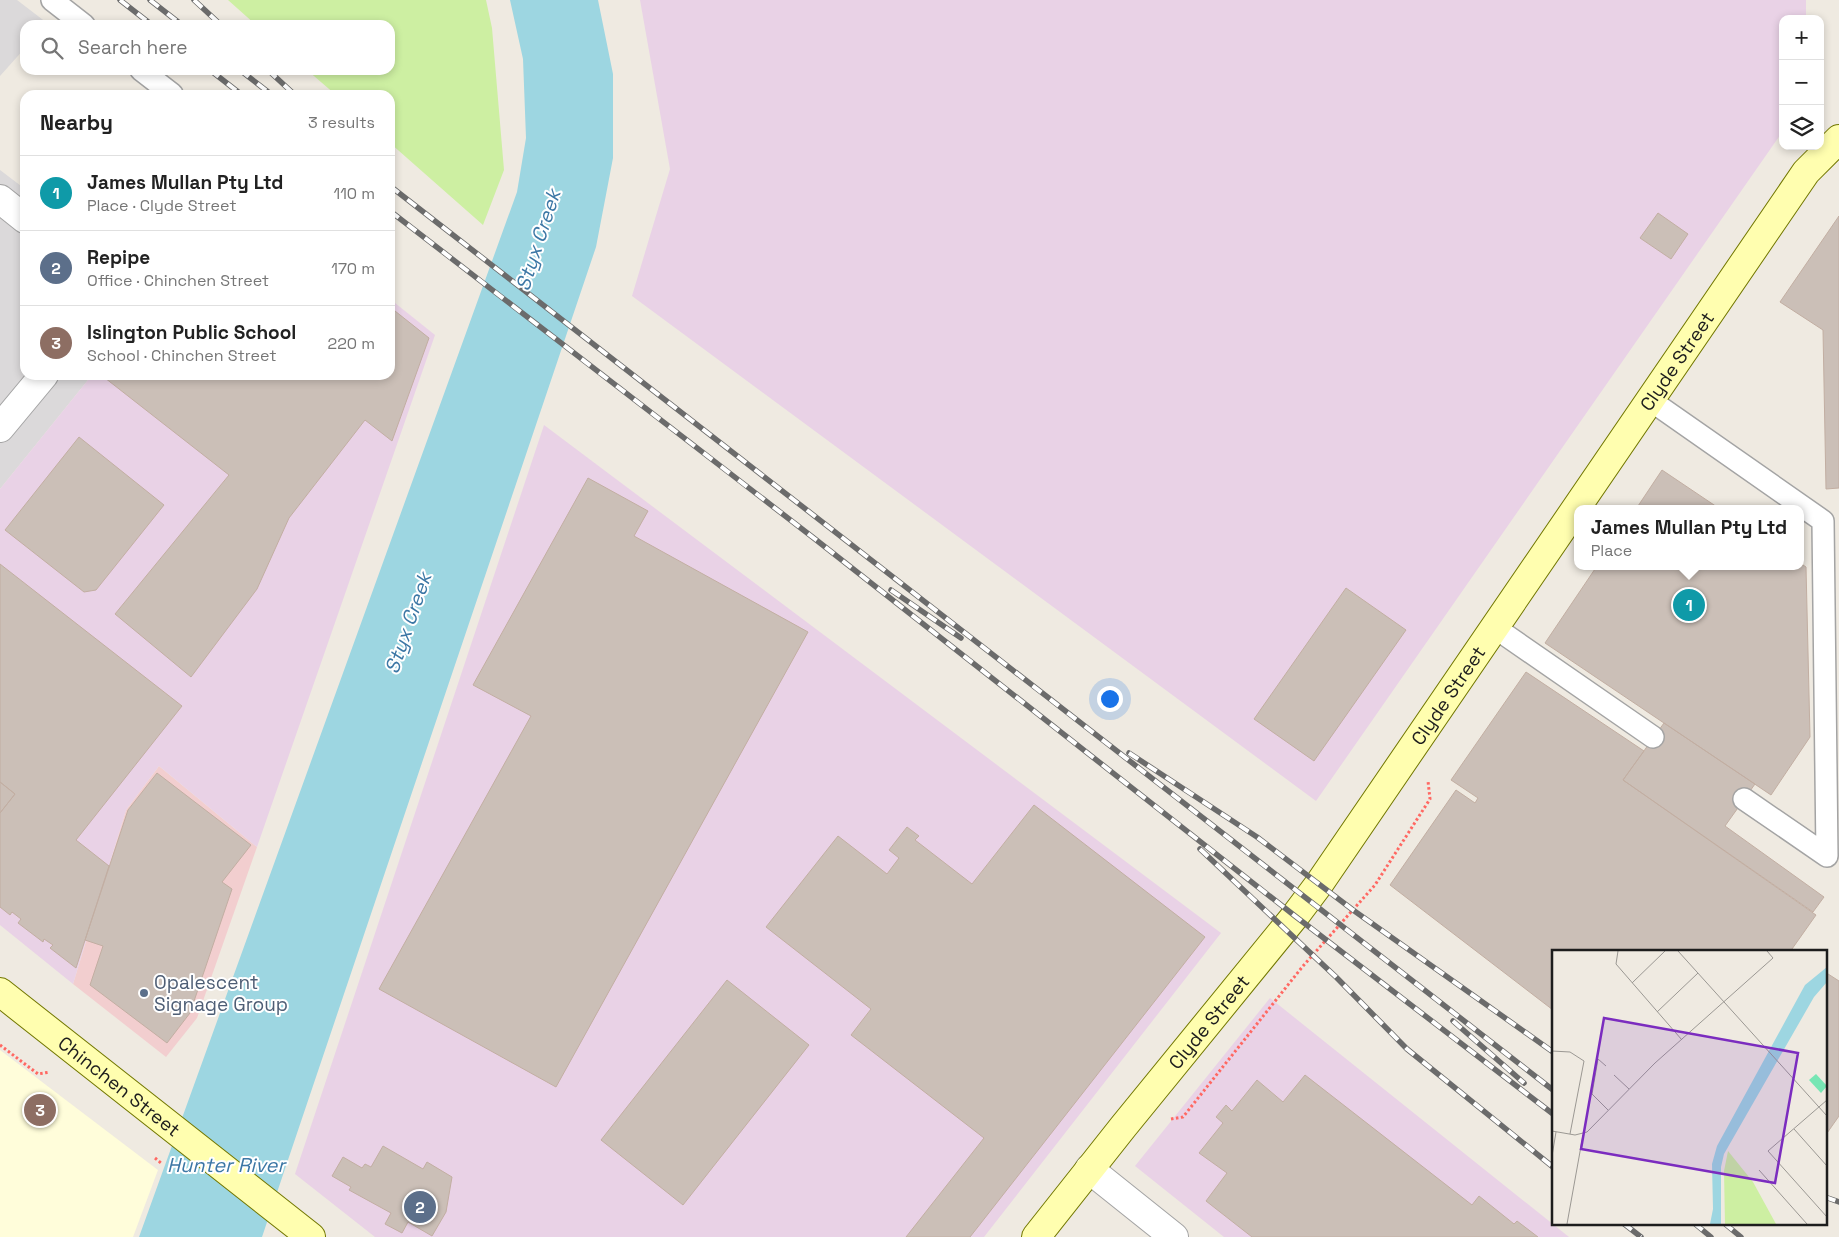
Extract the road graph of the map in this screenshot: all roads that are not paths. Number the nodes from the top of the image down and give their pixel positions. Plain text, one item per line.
1 (52, 0) edge
2 (78, 20) edge
3 (148, 75) edge
4 (167, 90) edge
5 (1839, 139) edge
6 (0, 199) edge
7 (20, 215) edge
8 (40, 380) edge
9 (1650, 400) junction
10 (0, 428) edge
11 (1578, 505) edge
12 (1800, 505) edge
13 (1804, 508) edge
14 (1574, 511) edge
15 (1494, 627) junction
16 (1653, 738) dead end
17 (1744, 799) dead end
18 (0, 992) edge
19 (1089, 1169) junction
20 (301, 1229) edge
21 (1036, 1237) edge
22 (1174, 1237) edge

1 - 2 lane
3 - 4 lane
5 - 9 street, Clyde Street
6 - 7 street
8 - 10 street
9 - 11 street, Clyde Street
9 - 12 lane
13 - 17 lane
14 - 15 street, Clyde Street
15 - 16 lane
15 - 19 street, Clyde Street
18 - 20 street, Chinchen Street
19 - 21 street, Clyde Street
19 - 22 street

